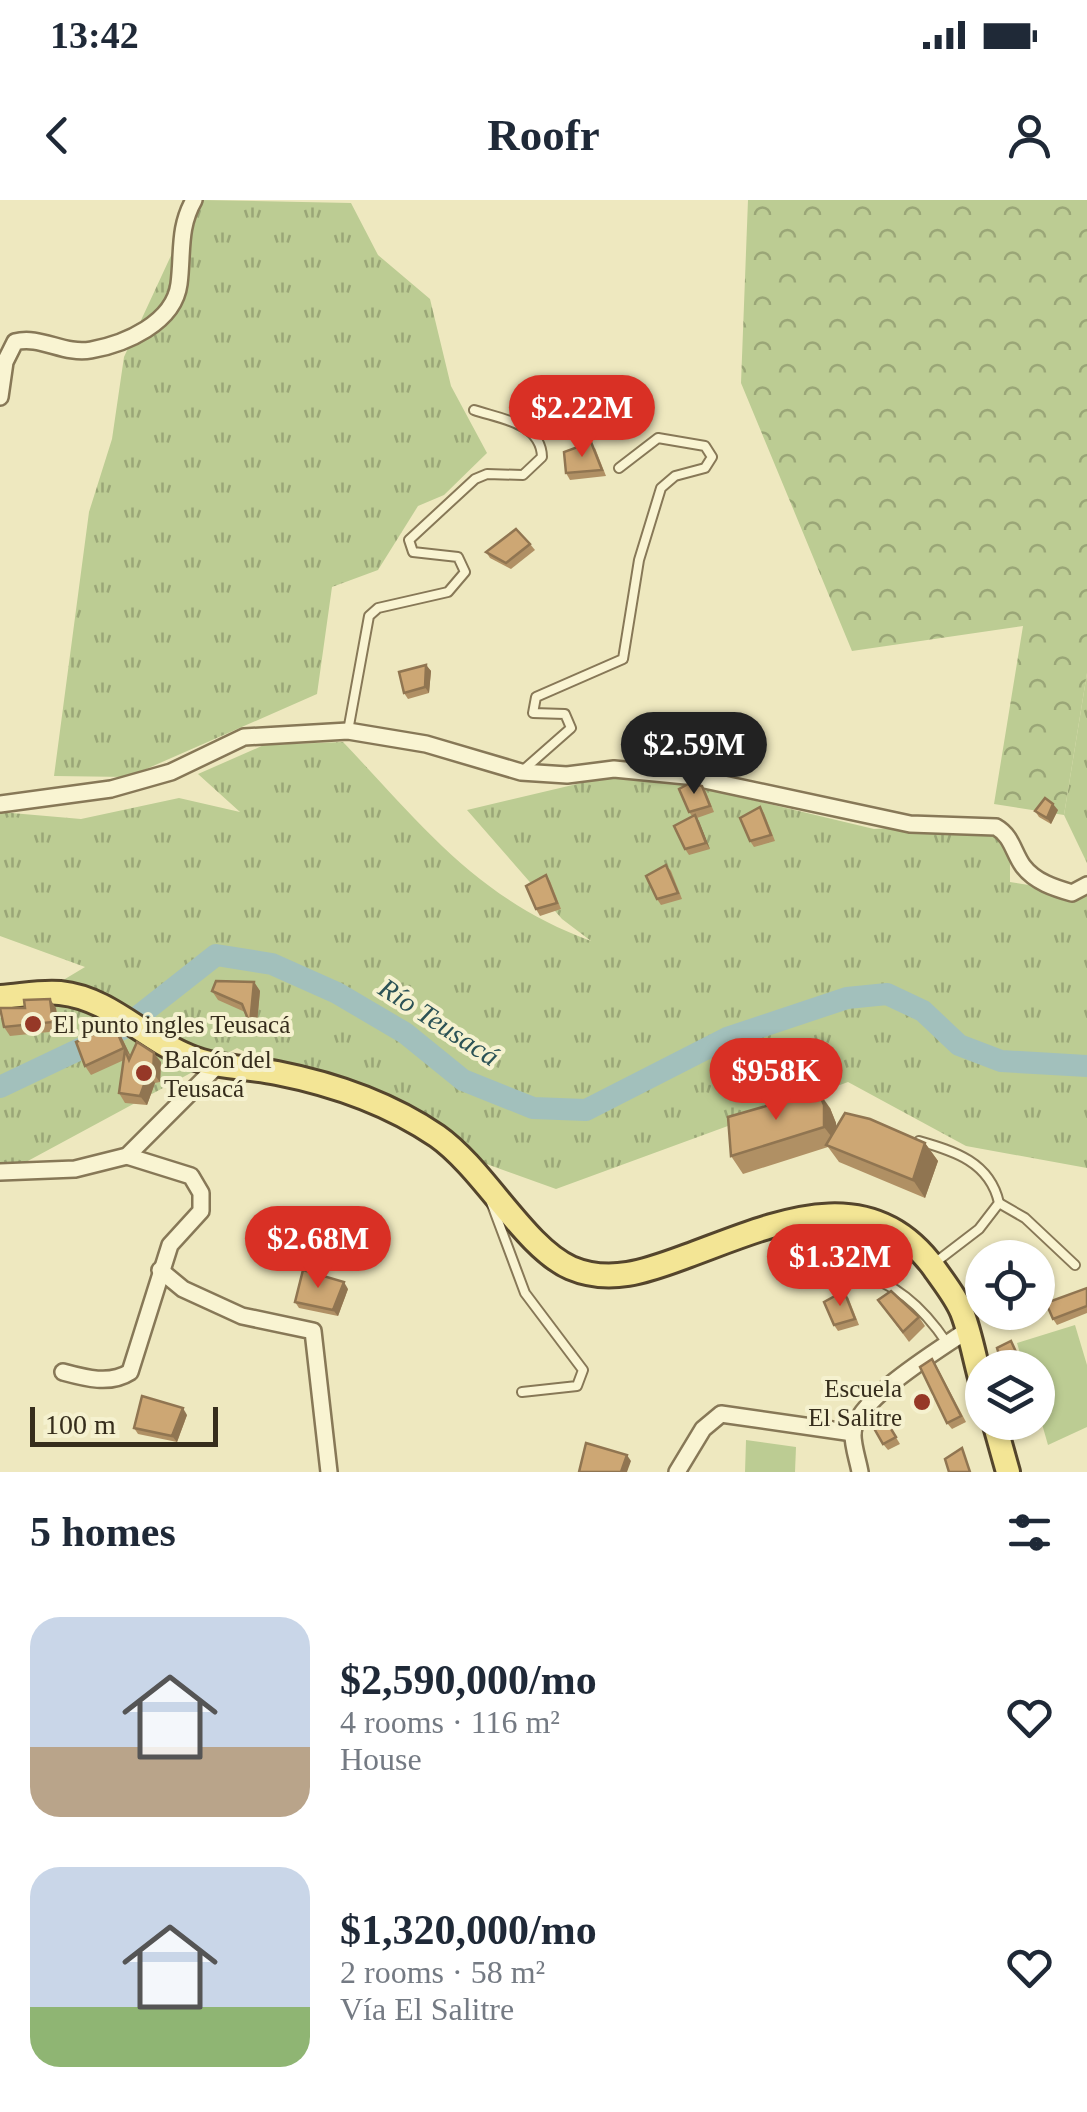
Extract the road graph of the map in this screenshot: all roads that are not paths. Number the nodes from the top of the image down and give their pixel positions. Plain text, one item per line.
1 (194, 200) edge
2 (0, 397) edge
3 (474, 410) dead end
4 (619, 468) dead end
5 (348, 731) junction
6 (521, 772) junction
7 (0, 804) edge
8 (1087, 885) edge
9 (0, 997) edge
10 (218, 1065) junction
11 (909, 1138) edge
12 (126, 1156) junction
13 (0, 1172) edge
14 (488, 1183) junction
15 (999, 1203) junction
16 (1076, 1265) dead end
17 (932, 1266) junction
18 (160, 1270) junction
19 (850, 1271) dead end
20 (957, 1337) junction
21 (965, 1352) edge
22 (63, 1372) dead end
23 (522, 1392) dead end
24 (853, 1434) junction
25 (999, 1440) edge
26 (330, 1472) edge
27 (677, 1472) edge
28 (860, 1472) edge
29 (1008, 1472) edge

1 - 2 street
3 - 5 lane
4 - 6 lane
5 - 6 street
5 - 7 street
6 - 8 street
9 - 10 main road
10 - 12 street
10 - 14 main road
11 - 15 lane
12 - 13 street
12 - 18 street
14 - 17 main road
14 - 23 lane
15 - 16 lane
15 - 17 lane
17 - 20 main road
18 - 22 street
18 - 26 street
19 - 20 lane
20 - 21 main road
20 - 24 street
24 - 27 street
24 - 28 street
25 - 29 main road

